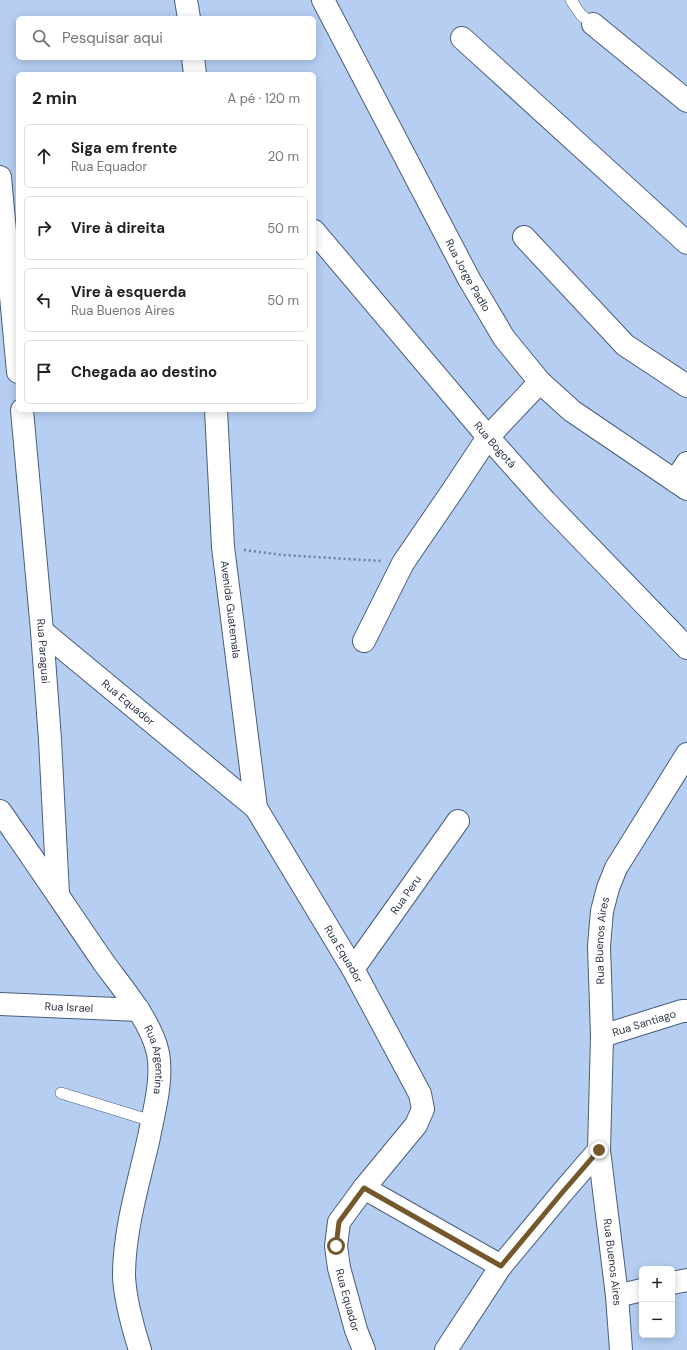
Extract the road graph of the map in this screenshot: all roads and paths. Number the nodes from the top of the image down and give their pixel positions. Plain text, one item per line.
1 (186, 0) edge
2 (323, 0) edge
3 (571, 0) edge
4 (188, 16) edge
5 (593, 24) joint
6 (462, 38) dead end
7 (193, 60) edge
8 (195, 72) edge
9 (687, 102) edge
10 (0, 177) edge
11 (316, 233) edge
12 (524, 237) dead end
13 (687, 243) edge
14 (16, 350) edge
15 (540, 382) junction
16 (687, 386) edge
17 (22, 412) edge
18 (216, 412) edge
19 (488, 437) junction
20 (687, 463) edge
21 (681, 485) edge
22 (223, 546) junction
23 (403, 563) junction
24 (42, 631) junction
25 (364, 641) dead end
26 (687, 648) edge
27 (687, 754) edge
28 (256, 808) junction
29 (0, 811) edge
30 (458, 821) dead end
31 (58, 894) junction
32 (353, 969) junction
33 (0, 1004) edge
34 (139, 1010) junction
35 (687, 1011) edge
36 (602, 1036) junction
37 (61, 1093) dead end
38 (152, 1120) junction
39 (599, 1150) junction
40 (364, 1188) junction
41 (501, 1266) junction
42 (687, 1280) edge
43 (675, 1282) edge
44 (639, 1291) edge
45 (617, 1296) junction
46 (140, 1350) edge
47 (364, 1350) edge
48 (446, 1350) edge
49 (621, 1350) edge

1 - 4 street
2 - 15 street, Rua Jorge Padlo
3 - 5 lane
5 - 9 street
6 - 13 street
7 - 8 street
10 - 14 street
11 - 19 street, Rua Bogotá
12 - 16 street
15 - 19 street
15 - 21 street, Rua Jorge Padlo
17 - 24 street, Rua Paraguai
18 - 22 street, Avenida Guatemala
19 - 23 street
19 - 26 street, Rua Bogotá
20 - 21 street
22 - 23 path
22 - 28 street, Avenida Guatemala
23 - 25 street
24 - 28 street, Rua Equador
24 - 31 street, Rua Paraguai
27 - 36 street, Rua Buenos Aires
28 - 32 street, Rua Equador
29 - 31 street, Rua Argentina
30 - 32 street, Rua Peru
31 - 34 street, Rua Argentina
32 - 40 street, Rua Equador
33 - 34 street, Rua Israel
34 - 38 street, Rua Argentina
35 - 36 street, Rua Santiago
36 - 39 street, Rua Buenos Aires
37 - 38 lane
38 - 46 street, Rua Argentina
39 - 41 street
39 - 45 street, Rua Buenos Aires
40 - 41 street
40 - 47 street, Rua Equador
41 - 48 street
42 - 43 street
44 - 45 street
45 - 49 street, Rua Buenos Aires

